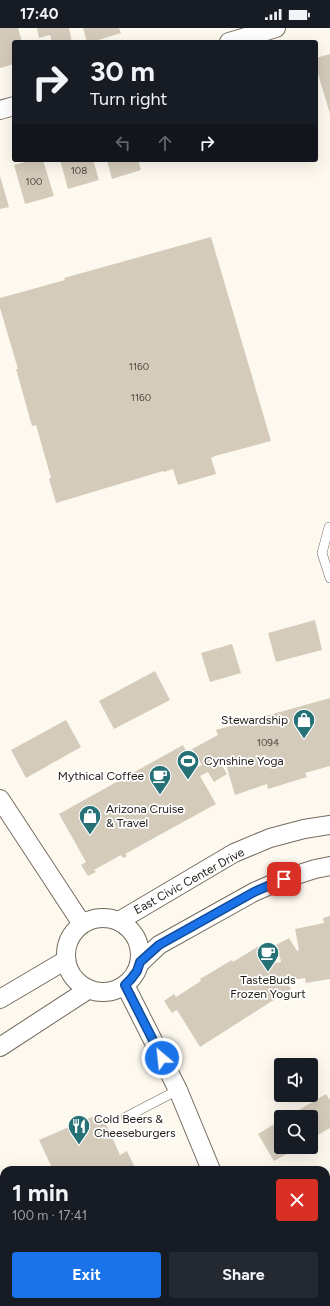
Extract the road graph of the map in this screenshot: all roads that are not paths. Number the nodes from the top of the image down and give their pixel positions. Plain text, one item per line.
1 (276, 28) edge
2 (237, 40) edge
3 (12, 107) edge
4 (0, 110) edge
5 (330, 528) edge
6 (330, 578) edge
7 (0, 799) edge
8 (330, 825) edge
9 (330, 866) edge
10 (119, 921) junction
11 (82, 924) junction
12 (66, 960) junction
13 (140, 962) junction
14 (125, 985) junction
15 (89, 989) junction
16 (0, 999) edge
17 (0, 1047) edge
18 (178, 1090) junction
19 (126, 1117) dead end
20 (209, 1166) edge

1 - 2 street
3 - 4 street
5 - 6 lane
7 - 11 street
8 - 10 street, East Civic Center Drive
9 - 13 street
10 - 11 street
10 - 13 street
11 - 12 street
12 - 15 street
12 - 16 street
13 - 14 street
14 - 15 street
14 - 18 street
15 - 17 street
18 - 19 lane
18 - 20 street

